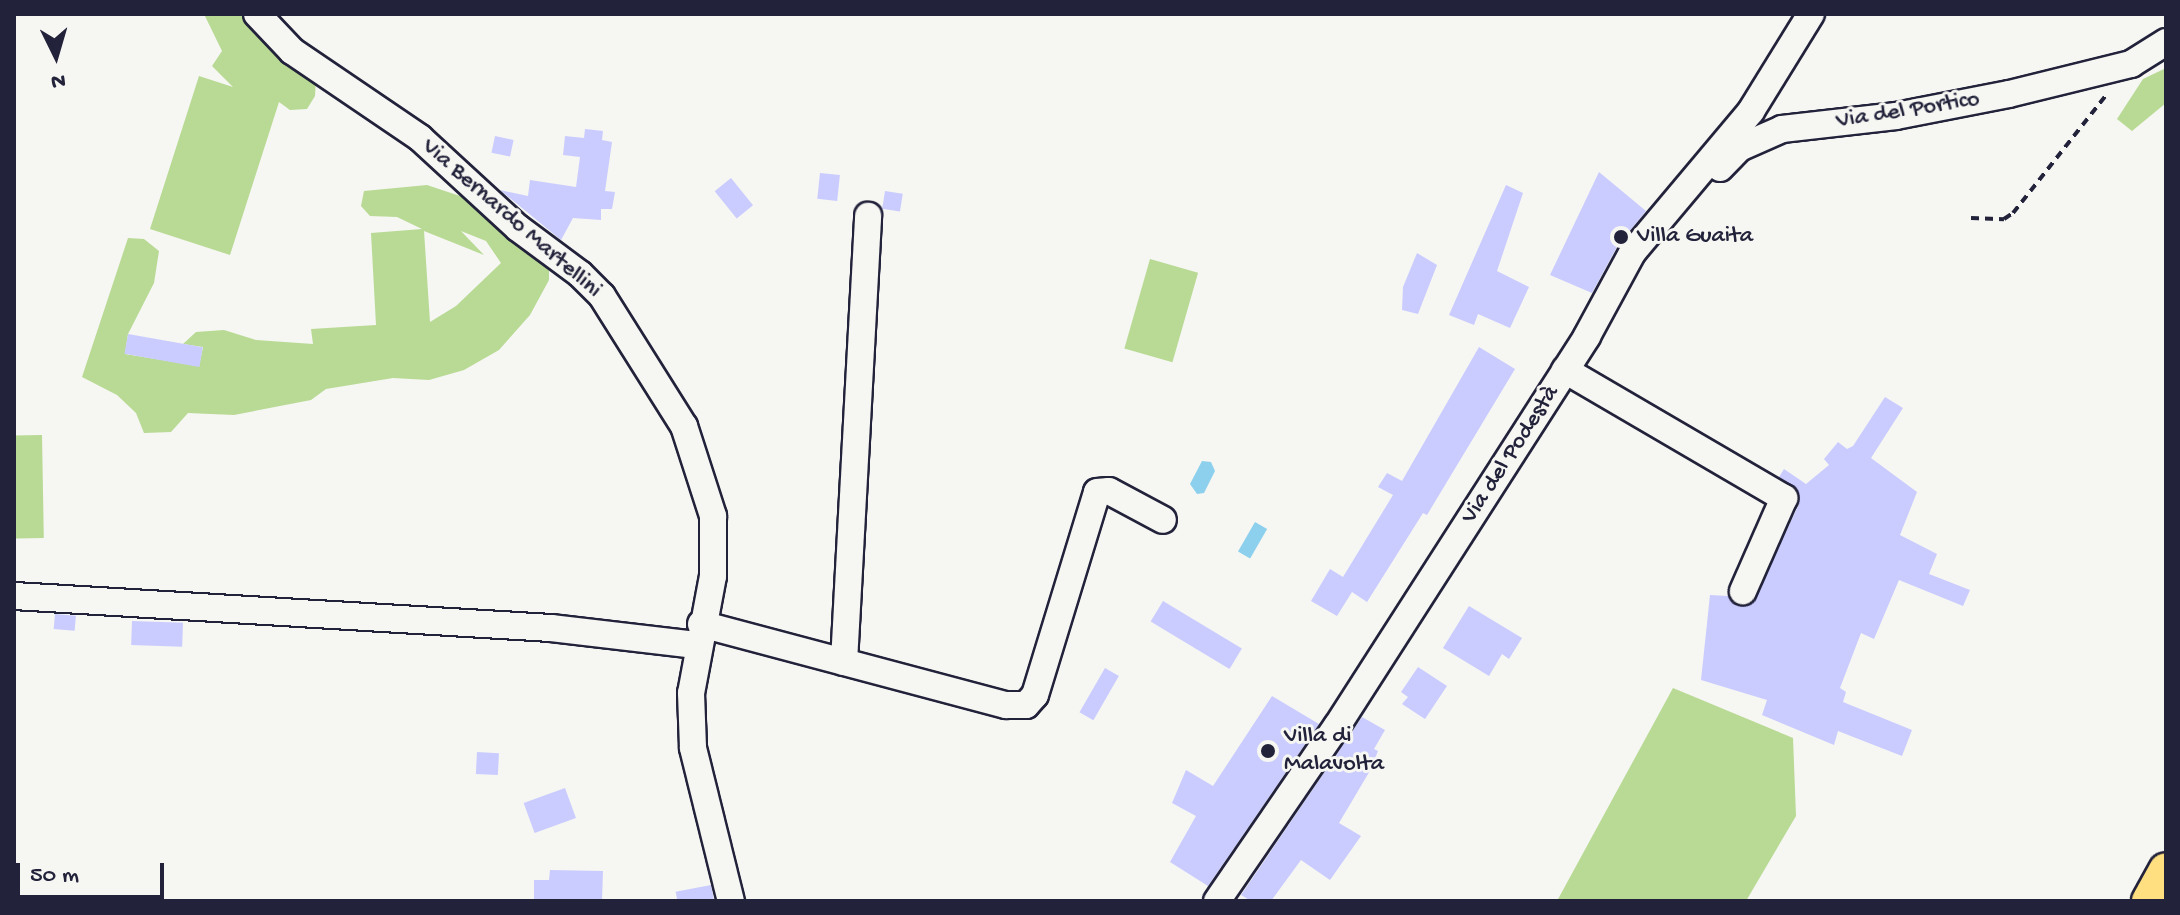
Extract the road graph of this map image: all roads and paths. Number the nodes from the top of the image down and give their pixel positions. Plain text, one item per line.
1 (257, 14) edge
2 (1811, 14) edge
3 (2166, 42) edge
4 (2131, 64) junction
5 (1667, 210) junction
6 (868, 216) dead end
7 (1971, 218) dead end
8 (1565, 370) junction
9 (1163, 520) dead end
10 (1743, 591) dead end
11 (14, 596) edge
12 (699, 635) junction
13 (844, 662) junction
14 (731, 901) edge
15 (1217, 901) edge

1 - 12 street, Via Bernardo Martellini
2 - 5 street, Via del Podestà
3 - 4 street, Via del Portico
4 - 5 street, Via del Portico
4 - 7 path
5 - 8 street, Via del Podestà
6 - 13 street
8 - 10 street
8 - 15 street, Via del Podestà
9 - 13 street
11 - 12 street
12 - 13 street
12 - 14 street, Via Bernardo Martellini

